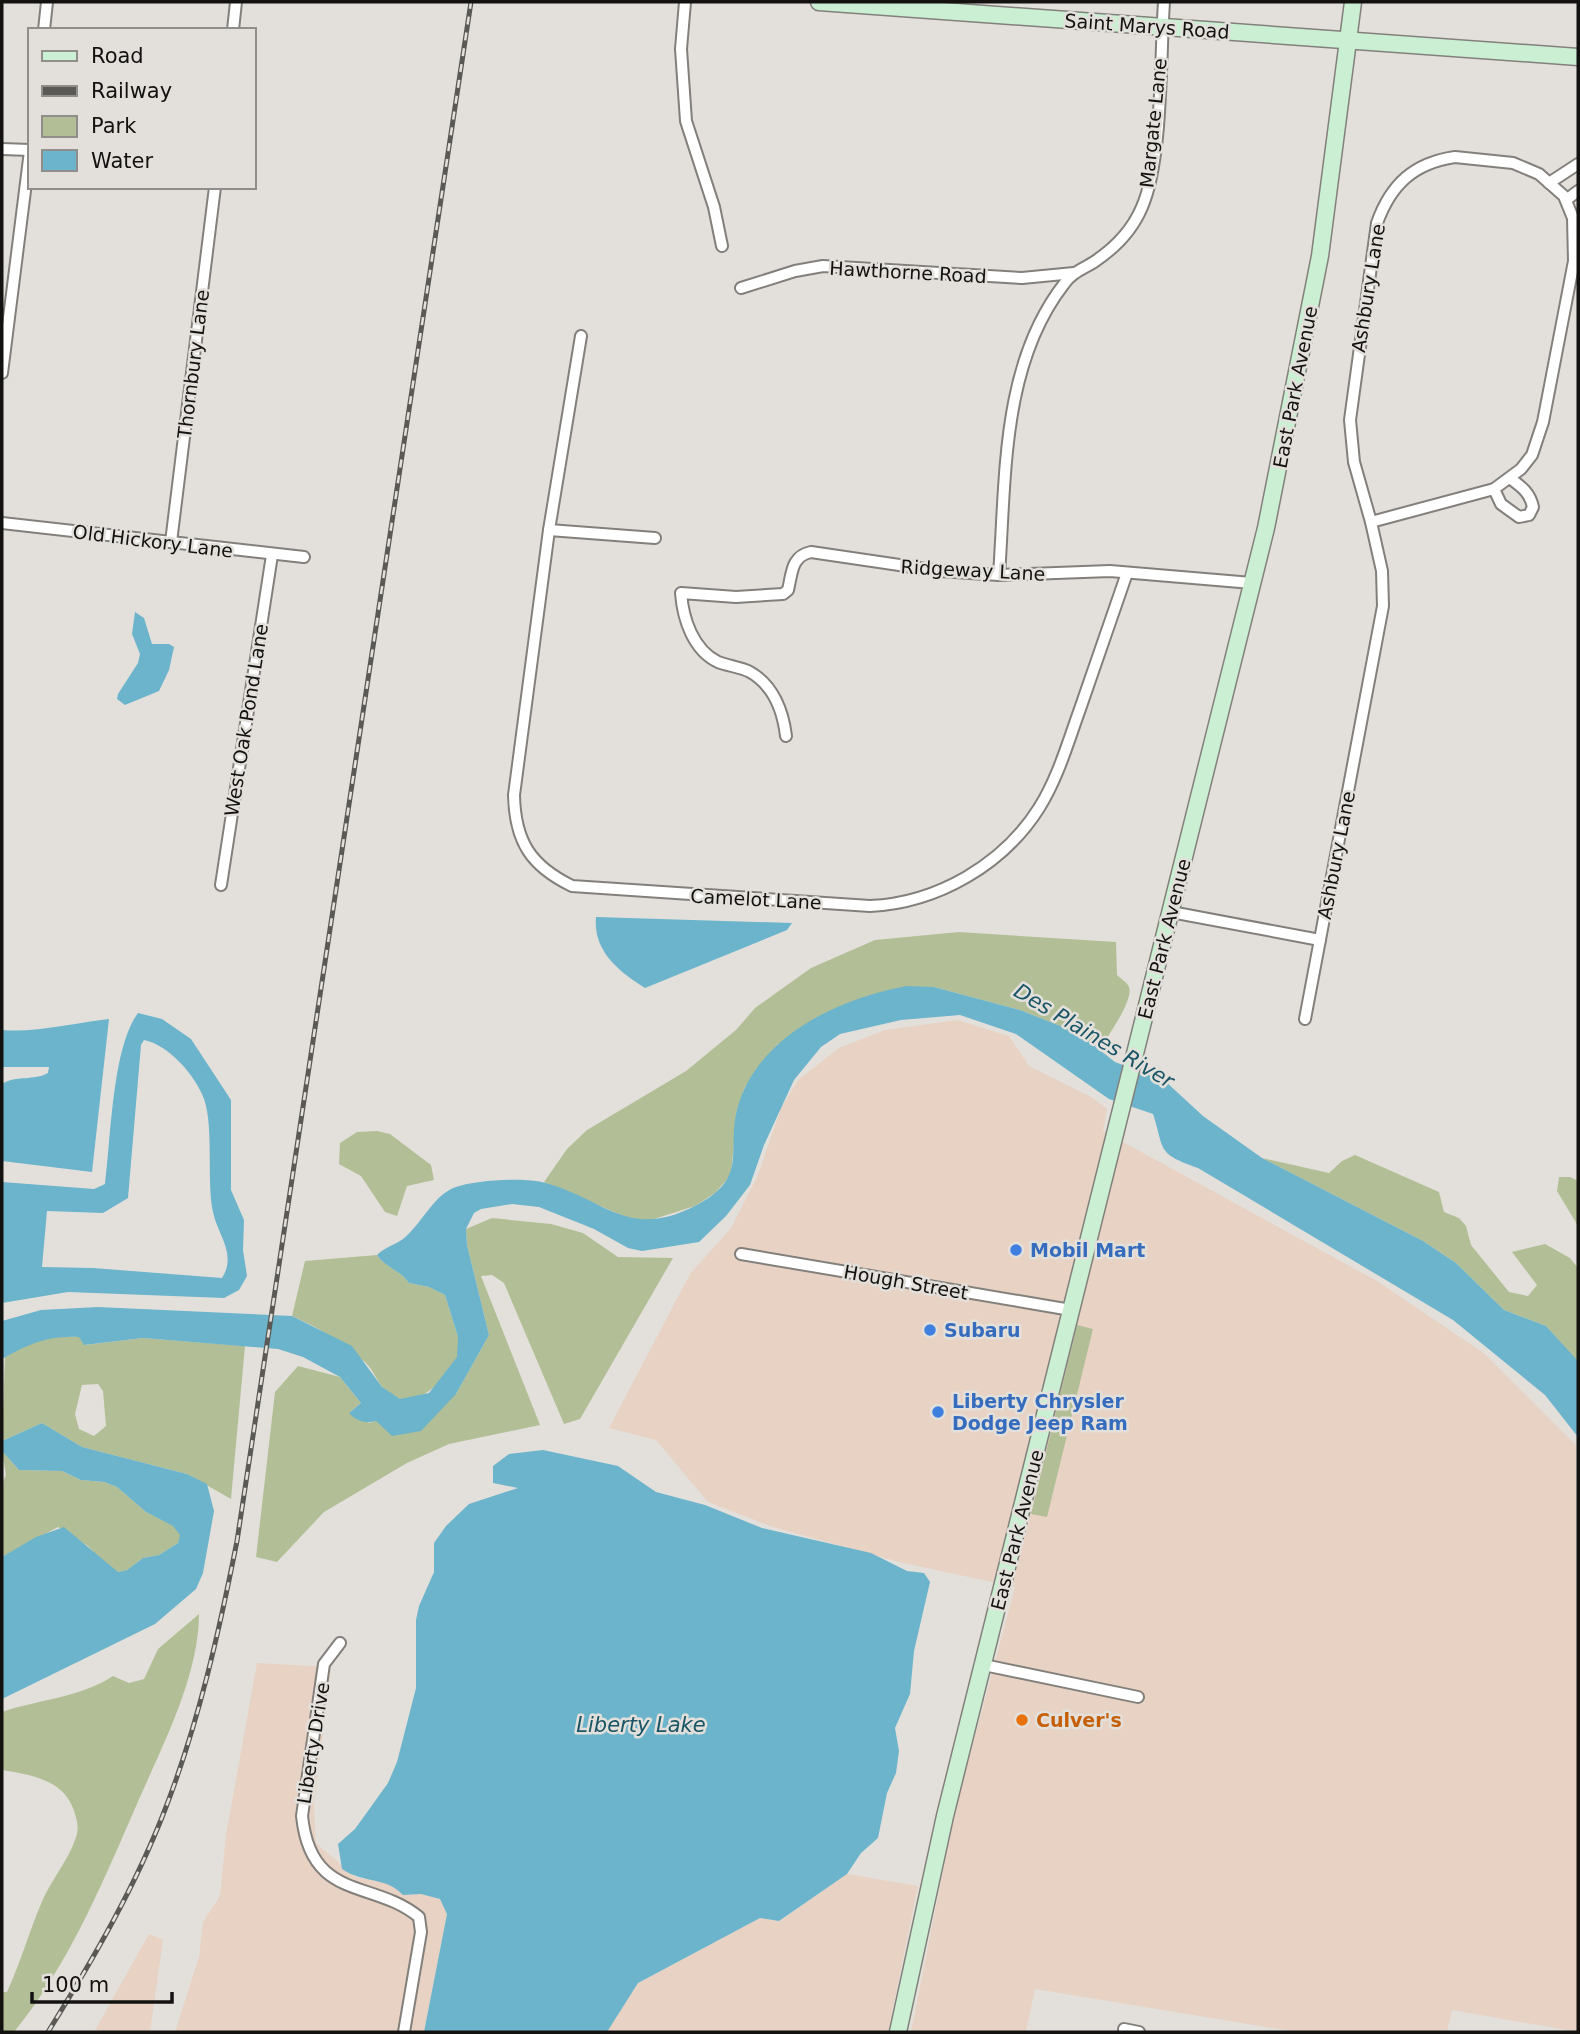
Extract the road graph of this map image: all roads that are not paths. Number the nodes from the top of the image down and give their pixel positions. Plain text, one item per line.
1 (47, 2) edge
2 (236, 2) edge
3 (685, 2) edge
4 (819, 2) edge
5 (1164, 2) edge
6 (1353, 2) edge
7 (44, 28) edge
8 (233, 28) edge
9 (1162, 28) junction
10 (1349, 39) junction
11 (1578, 57) edge
12 (2, 149) edge
13 (28, 150) edge
14 (1578, 164) edge
15 (28, 166) edge
16 (1549, 183) junction
17 (215, 189) edge
18 (1578, 191) edge
19 (1566, 200) junction
20 (722, 246) dead end
21 (1077, 272) junction
22 (741, 288) dead end
23 (580, 335) dead end
24 (2, 373) edge
25 (1511, 479) junction
26 (1494, 489) junction
27 (1371, 522) junction
28 (2, 523) edge
29 (549, 530) junction
30 (654, 538) dead end
31 (171, 541) junction
32 (272, 555) junction
33 (303, 557) dead end
34 (1127, 573) junction
35 (999, 575) junction
36 (1252, 583) junction
37 (786, 736) dead end
38 (221, 885) dead end
39 (1171, 912) junction
40 (1320, 940) junction
41 (1305, 1019) dead end
42 (741, 1254) dead end
43 (1071, 1310) junction
44 (340, 1643) dead end
45 (984, 1665) junction
46 (1139, 1697) dead end
47 (1124, 2031) edge
48 (404, 2032) edge
49 (898, 2032) edge
50 (1139, 2032) edge

1 - 7 street
2 - 8 street
3 - 20 street
4 - 9 main road, Saint Marys Road
5 - 9 street, Margate Lane
6 - 10 main road, East Park Avenue
9 - 10 main road, Saint Marys Road
9 - 21 street, Margate Lane
10 - 11 main road, Saint Marys Road
10 - 36 main road, East Park Avenue
12 - 13 street
14 - 16 street
15 - 24 street
16 - 19 street, Ashbury Lane
16 - 27 street, Ashbury Lane
17 - 31 street, Thornbury Lane
18 - 19 street
19 - 25 street
21 - 22 street, Hawthorne Road
21 - 35 street, Margate Lane
23 - 29 street, Camelot Lane
25 - 26 street
25 - 26 street
26 - 27 street
27 - 40 street, Ashbury Lane
28 - 31 street, Old Hickory Lane
29 - 30 street
29 - 34 street, Camelot Lane
31 - 32 street, Old Hickory Lane
32 - 33 street, Old Hickory Lane
32 - 38 street, West Oak Pond Lane
34 - 35 street, Ridgeway Lane
34 - 36 street, Ridgeway Lane
35 - 37 street, Ridgeway Lane
36 - 39 main road, East Park Avenue
39 - 40 street, Ashbury Lane
39 - 43 main road, East Park Avenue
40 - 41 street, Ashbury Lane
42 - 43 street, Hough Street
43 - 45 main road, East Park Avenue
44 - 48 street, Liberty Drive
45 - 46 street
45 - 49 main road, East Park Avenue
47 - 50 street

